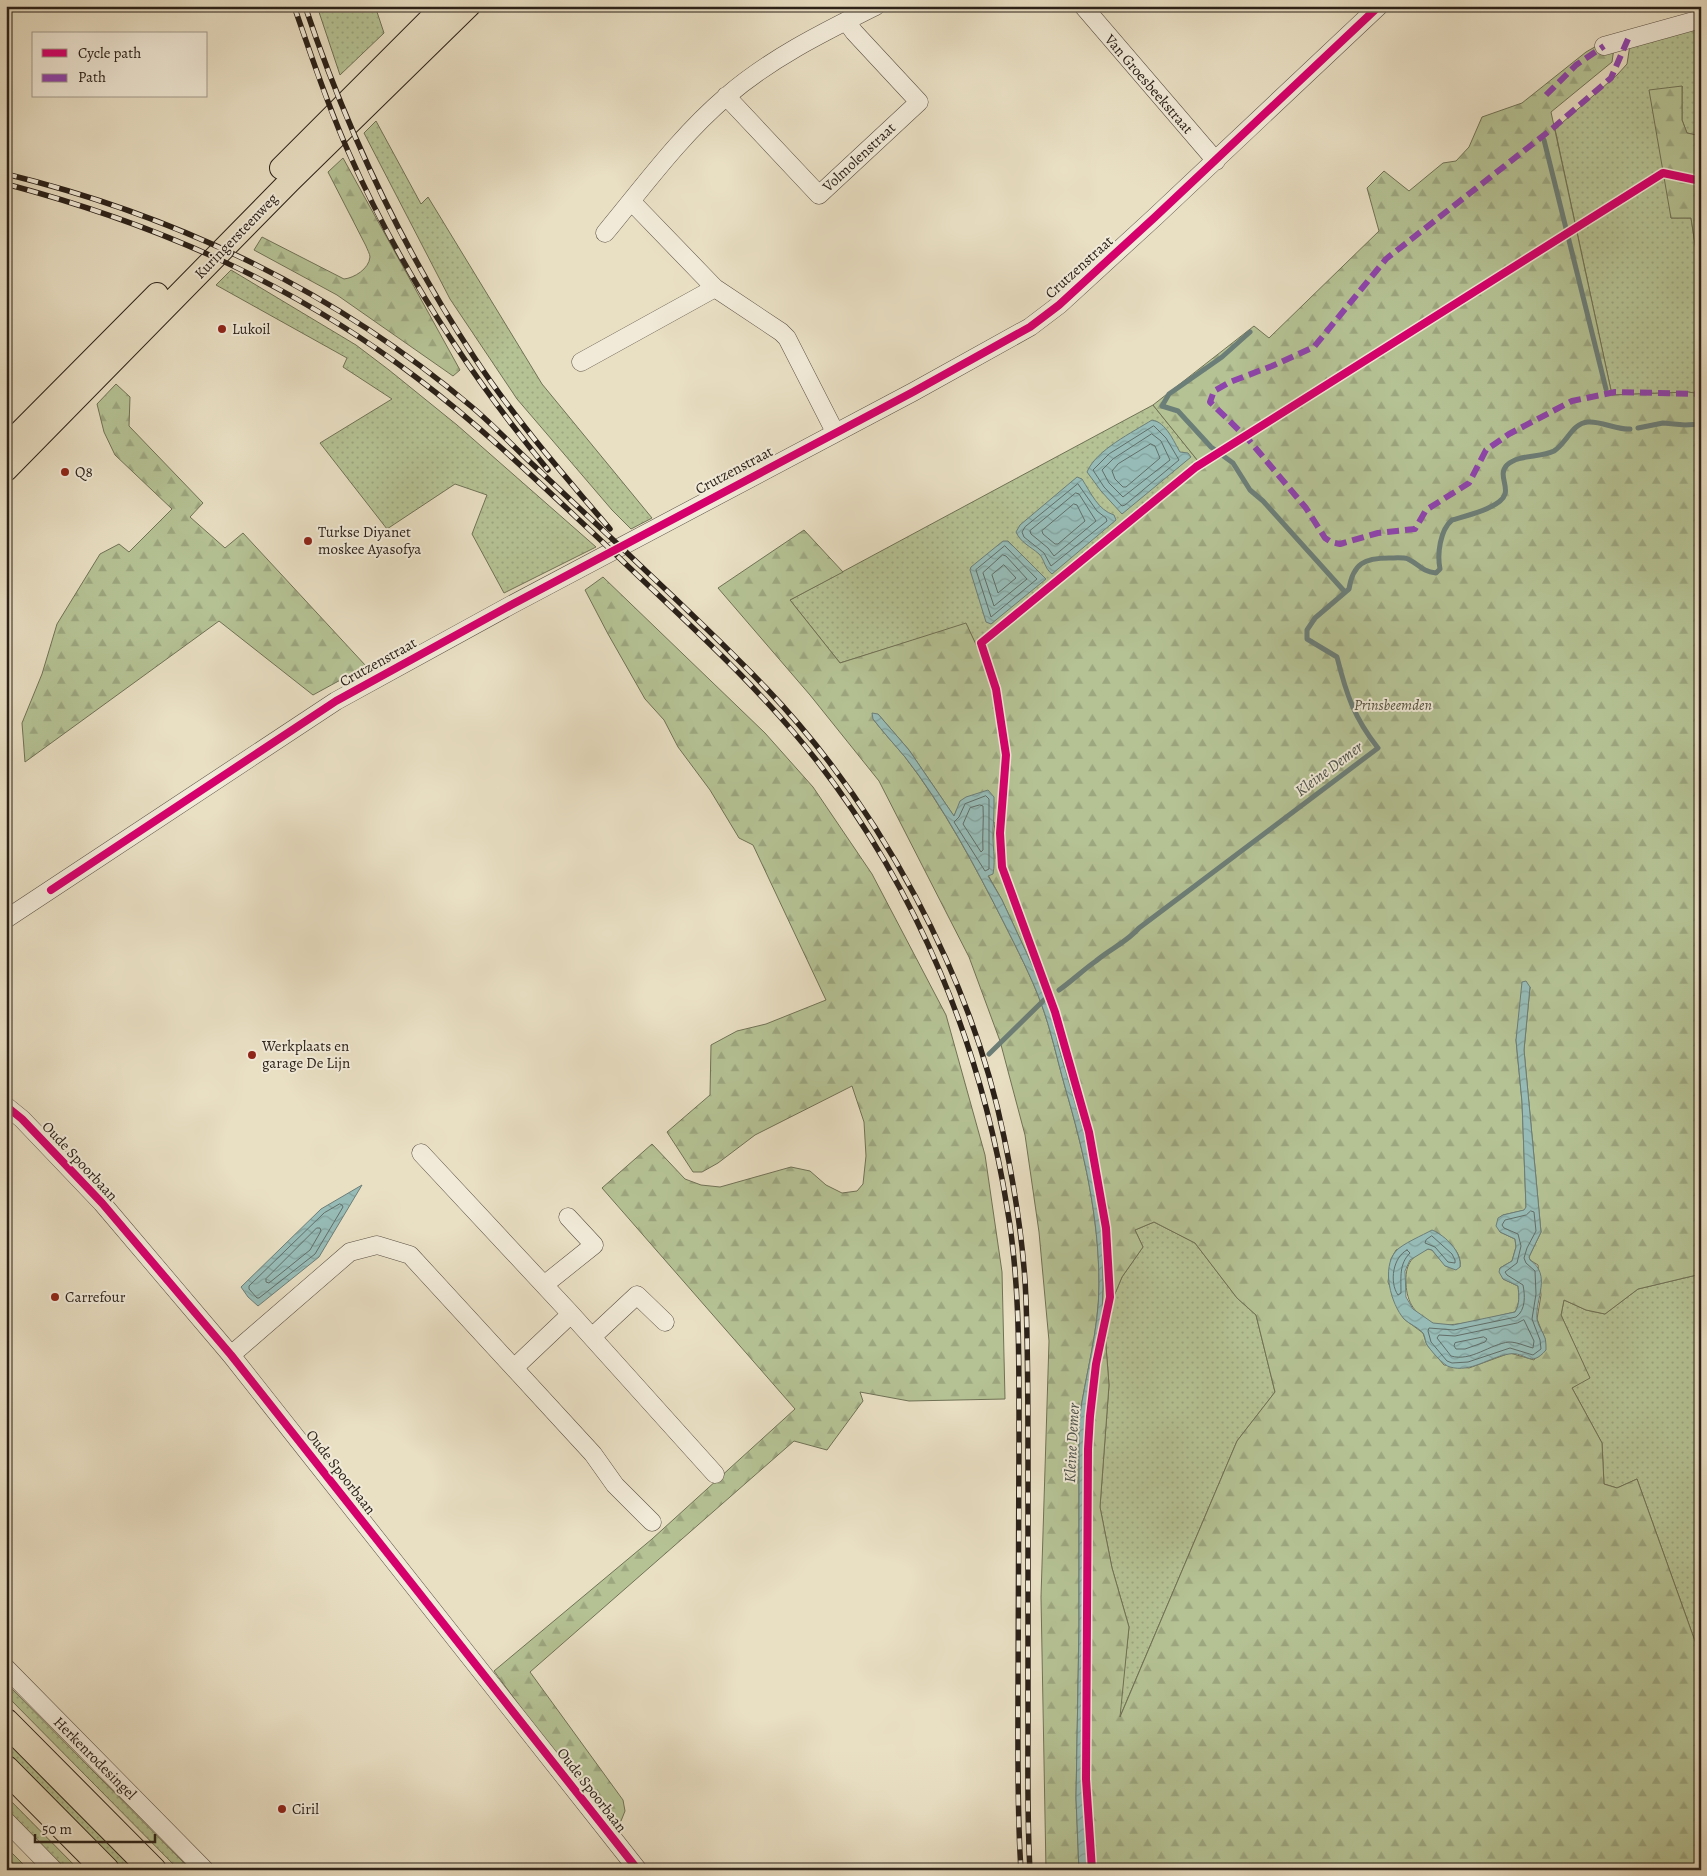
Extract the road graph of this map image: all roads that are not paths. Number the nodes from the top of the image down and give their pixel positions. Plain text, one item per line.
1 (443, 6) edge
2 (469, 6) edge
3 (876, 6) edge
4 (1083, 6) edge
5 (1379, 6) edge
6 (1701, 19) edge
7 (846, 20) junction
8 (1604, 46) dead end
9 (726, 96) junction
10 (1216, 161) junction
11 (632, 201) junction
12 (605, 232) dead end
13 (715, 288) junction
14 (581, 362) dead end
15 (836, 432) junction
16 (6, 446) edge
17 (6, 470) edge
18 (6, 919) edge
19 (6, 1106) edge
20 (421, 1153) dead end
21 (568, 1218) dead end
22 (544, 1285) junction
23 (571, 1314) junction
24 (665, 1322) dead end
25 (592, 1337) junction
26 (231, 1355) junction
27 (514, 1368) junction
28 (715, 1474) dead end
29 (652, 1522) dead end
30 (6, 1668) edge
31 (6, 1722) edge
32 (6, 1769) edge
33 (6, 1821) edge
34 (54, 1870) edge
35 (106, 1870) edge
36 (153, 1870) edge
37 (205, 1870) edge
38 (638, 1870) edge

1 - 16 main road, Kuringersteenweg
2 - 17 main road, Kuringersteenweg
3 - 7 street
4 - 10 street, Van Groesbeekstraat
5 - 10 street, Crutzenstraat
6 - 8 street
7 - 9 street
7 - 9 street, Volmolenstraat
9 - 11 street
10 - 15 street, Crutzenstraat
11 - 12 street
11 - 13 street
13 - 14 street
13 - 15 street
15 - 18 street, Crutzenstraat
19 - 26 street, Oude Spoorbaan
20 - 22 street
21 - 22 street
22 - 23 street
23 - 25 street
23 - 27 street
24 - 25 street
25 - 28 street
26 - 27 street
26 - 38 street, Oude Spoorbaan
27 - 29 street
30 - 37 street, Herkenrodesingel
31 - 36 highway
32 - 35 highway
33 - 34 street

